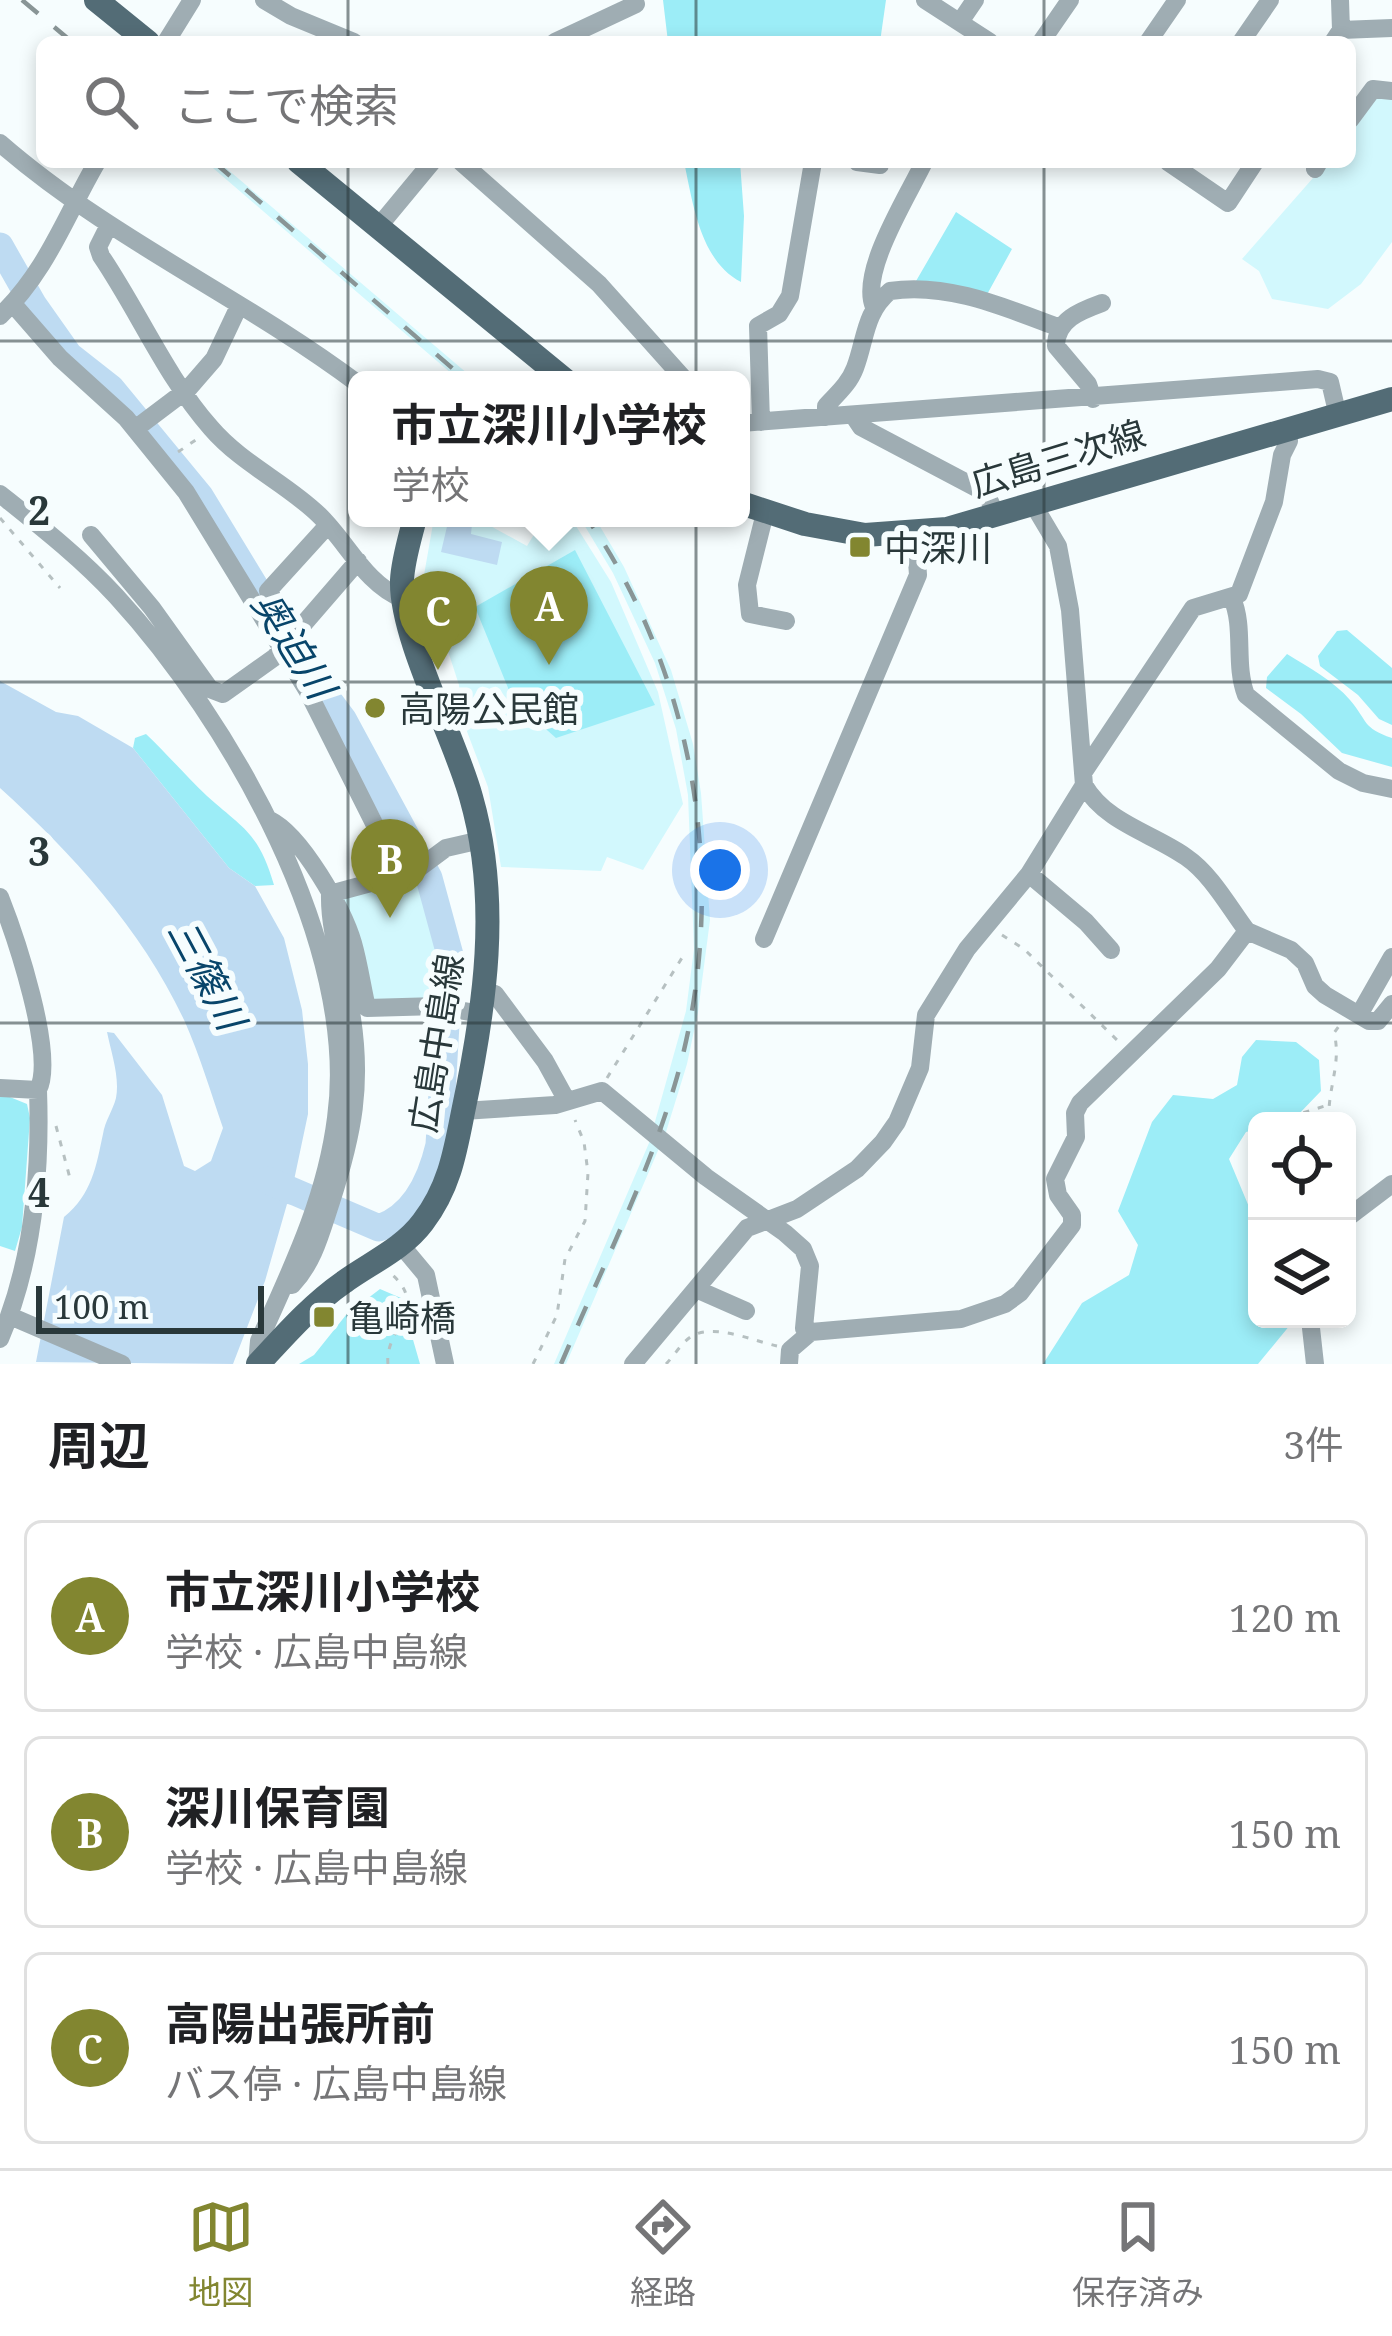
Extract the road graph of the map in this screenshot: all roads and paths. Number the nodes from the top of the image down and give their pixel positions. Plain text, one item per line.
1 (96, 0) edge
2 (192, 0) edge
3 (264, 0) edge
4 (926, 0) edge
5 (975, 0) edge
6 (1070, 0) edge
7 (1177, 0) edge
8 (1270, 0) edge
9 (1340, 0) edge
10 (636, 4) dead end
11 (960, 22) junction
12 (1392, 28) edge
13 (141, 36) edge
14 (170, 36) edge
15 (339, 36) edge
16 (568, 36) edge
17 (981, 36) edge
18 (1045, 36) edge
19 (1152, 36) edge
20 (1245, 36) edge
21 (1337, 36) edge
22 (1392, 91) edge
23 (1356, 112) edge
24 (0, 143) edge
25 (94, 168) edge
26 (307, 168) edge
27 (427, 168) edge
28 (468, 168) edge
29 (812, 168) edge
30 (921, 168) edge
31 (1177, 168) edge
32 (1251, 168) edge
33 (74, 202) junction
34 (109, 225) junction
35 (380, 226) junction
36 (1102, 303) dead end
37 (239, 306) junction
38 (874, 307) junction
39 (4, 311) edge
40 (1060, 328) junction
41 (554, 371) edge
42 (677, 371) edge
43 (348, 376) edge
44 (183, 393) junction
45 (1093, 399) junction
46 (1392, 399) edge
47 (1337, 412) junction
48 (853, 415) junction
49 (826, 417) junction
50 (751, 423) edge
51 (135, 429) junction
52 (212, 429) junction
53 (1287, 429) junction
54 (169, 465) junction
55 (0, 494) edge
56 (1033, 504) junction
57 (753, 508) edge
58 (996, 515) junction
59 (0, 518) edge
60 (328, 525) junction
61 (413, 527) edge
62 (915, 533) junction
63 (91, 535) dead end
64 (358, 561) junction
65 (60, 588) dead end
66 (403, 598) junction
67 (1232, 598) junction
68 (786, 621) dead end
69 (288, 641) junction
70 (1084, 779) junction
71 (1392, 789) edge
72 (267, 818) junction
73 (482, 840) junction
74 (1030, 874) junction
75 (400, 875) junction
76 (330, 894) junction
77 (0, 897) edge
78 (982, 928) junction
79 (1247, 932) junction
80 (764, 939) dead end
81 (1111, 950) dead end
82 (685, 953) dead end
83 (1392, 957) edge
84 (1392, 1004) edge
85 (474, 1005) junction
86 (1354, 1012) junction
87 (1134, 1054) junction
88 (0, 1088) edge
89 (38, 1090) junction
90 (602, 1091) junction
91 (567, 1102) junction
92 (1328, 1105) junction
93 (463, 1112) junction
94 (1306, 1112) edge
95 (1328, 1112) edge
96 (55, 1120) dead end
97 (71, 1182) dead end
98 (1392, 1184) edge
99 (1356, 1211) edge
100 (767, 1220) junction
101 (400, 1245) junction
102 (384, 1268) dead end
103 (696, 1289) junction
104 (280, 1294) junction
105 (746, 1311) dead end
106 (15, 1318) junction
107 (1311, 1328) edge
108 (811, 1332) junction
109 (0, 1340) edge
110 (790, 1357) edge
111 (122, 1364) edge
112 (258, 1364) edge
113 (388, 1364) edge
114 (445, 1364) edge
115 (533, 1364) edge
116 (633, 1364) edge
117 (666, 1364) edge
118 (1315, 1364) edge

1 - 13 main road
2 - 14 street
3 - 15 street
4 - 11 street
5 - 11 street
6 - 18 street
7 - 19 street
8 - 20 street
9 - 21 street
10 - 16 street
11 - 17 street
12 - 21 street
22 - 23 street
24 - 33 street
25 - 33 street
26 - 35 main road
27 - 35 street
28 - 42 street
29 - 50 street
30 - 38 street
31 - 32 street
33 - 34 street
33 - 39 street
34 - 37 street
34 - 44 street
35 - 41 main road
36 - 40 street
37 - 43 street
37 - 44 street
38 - 40 street
38 - 49 street
39 - 51 street
40 - 45 street
44 - 51 street
44 - 52 street
45 - 47 street
45 - 48 street
46 - 47 main road, 広島三次線
47 - 53 main road, 広島三次線
48 - 49 street
48 - 58 street
49 - 50 street
51 - 54 street
52 - 54 path
52 - 60 street
53 - 56 main road, 広島三次線
53 - 67 street
54 - 69 street
55 - 72 street
56 - 58 main road, 広島三次線
56 - 70 street
57 - 62 main road, 広島三次線
57 - 68 street
58 - 62 main road, 広島三次線
59 - 65 path
60 - 64 street
60 - 69 street
61 - 66 main road, 広島中島線
62 - 80 street
63 - 69 street
64 - 66 street
64 - 69 street
66 - 73 main road, 広島中島線
67 - 70 street
67 - 71 street
69 - 75 street
70 - 74 street
70 - 79 street
72 - 76 street
72 - 104 street
73 - 75 street
73 - 85 main road, 広島中島線
74 - 78 street
74 - 81 street
75 - 76 street
76 - 85 street
76 - 104 street
77 - 89 street
78 - 87 path
78 - 100 street
79 - 86 street
79 - 87 street
82 - 90 path
83 - 86 street
84 - 86 street
85 - 91 street
85 - 93 main road, 広島中島線
86 - 92 path
87 - 108 street
88 - 89 street
89 - 106 street
90 - 91 street
90 - 100 street
91 - 93 street
91 - 115 path
92 - 94 path
92 - 95 path
93 - 101 main road, 広島中島線
96 - 97 path
98 - 99 street
100 - 103 street
100 - 108 street
101 - 112 main road, 広島中島線
101 - 114 street
102 - 113 path
103 - 105 street
103 - 116 street
104 - 112 street
106 - 109 street
106 - 111 street
107 - 118 street
108 - 110 street
110 - 117 path

